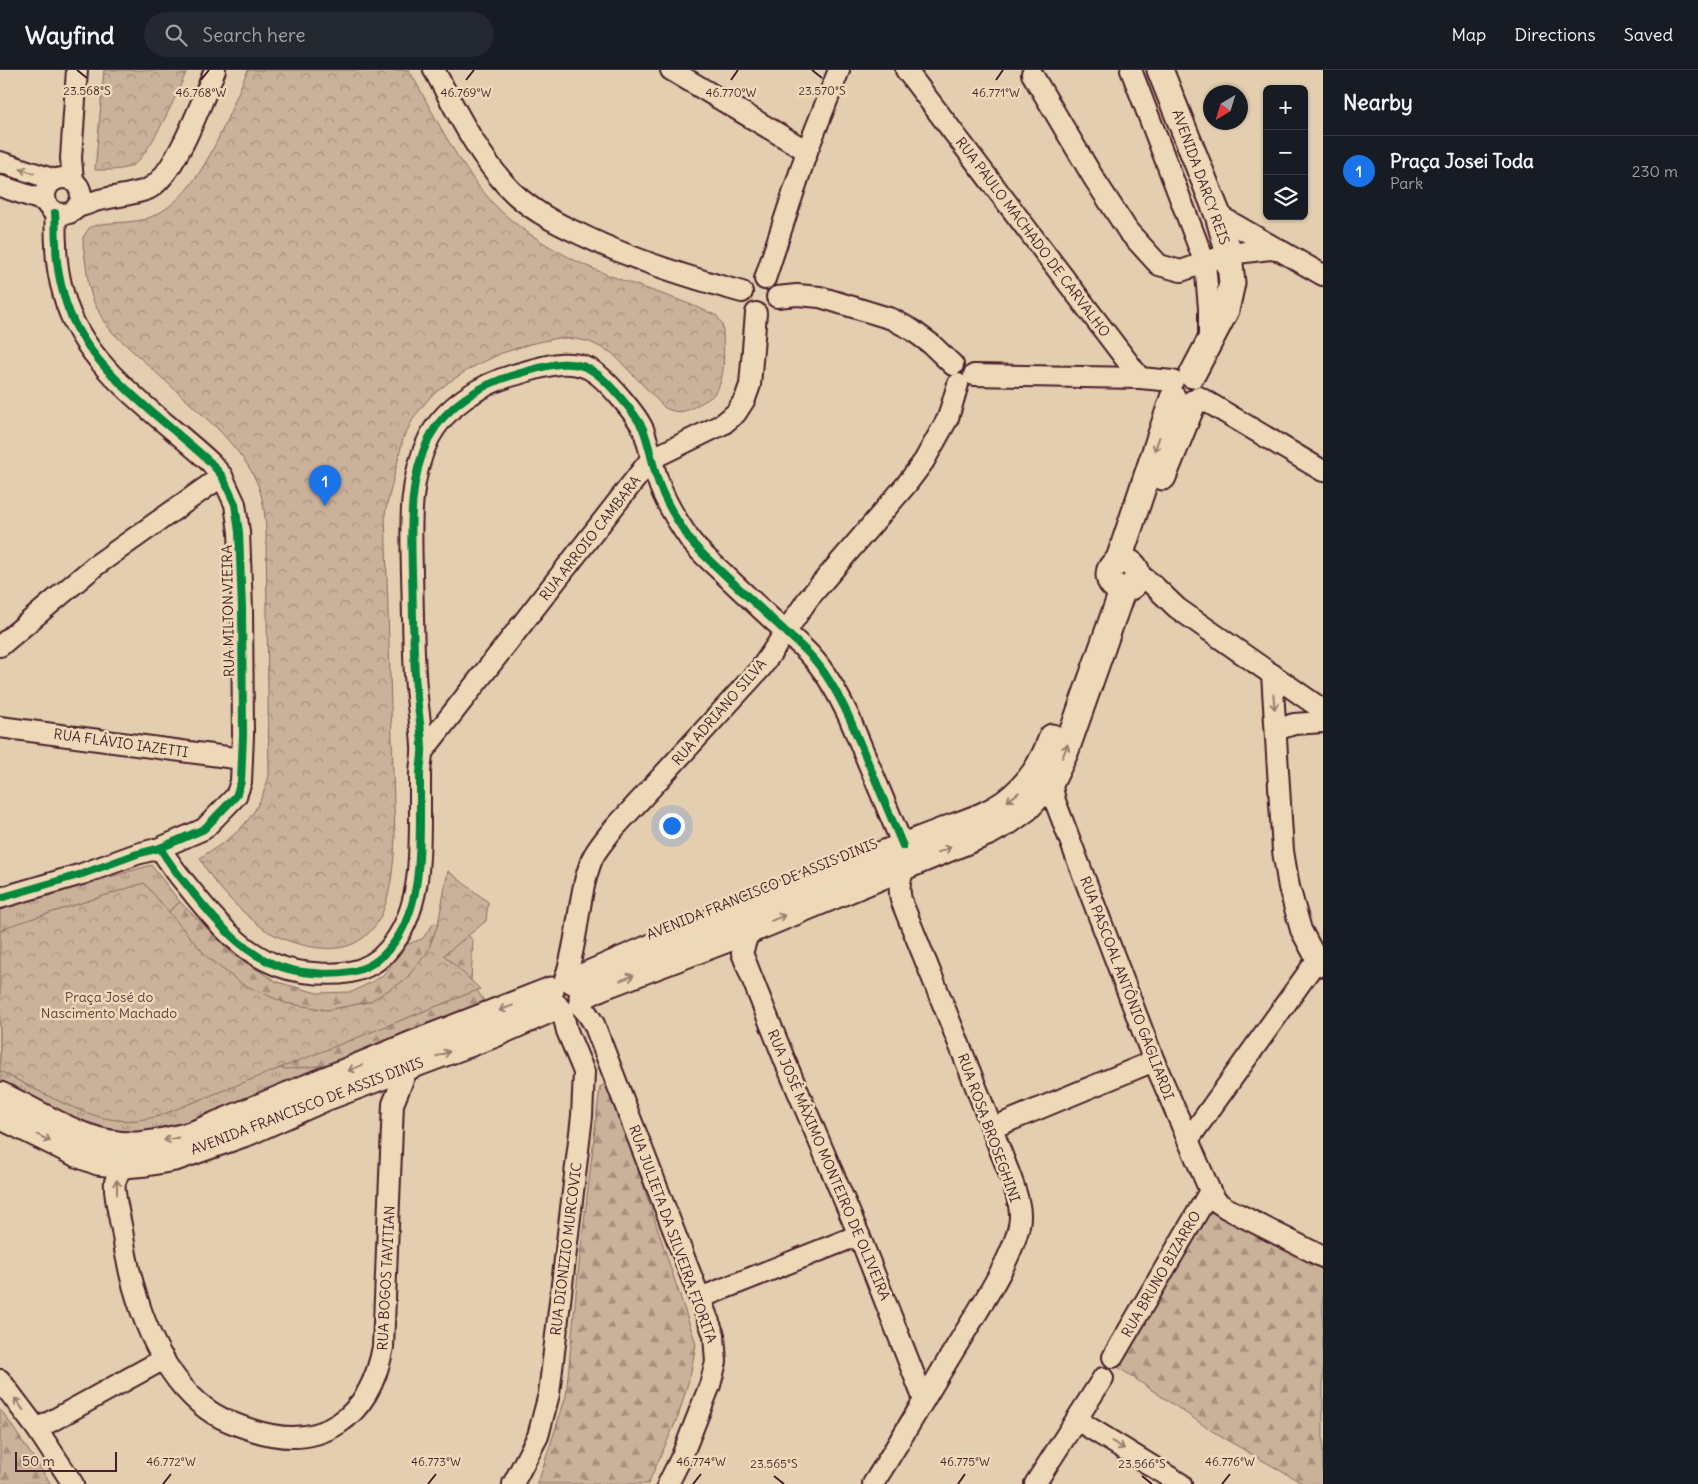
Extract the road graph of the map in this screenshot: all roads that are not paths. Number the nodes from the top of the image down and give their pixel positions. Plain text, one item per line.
1 (77, 70) edge
2 (215, 70) edge
3 (434, 70) edge
4 (672, 70) edge
5 (839, 70) edge
6 (1131, 70) edge
7 (1160, 70) edge
8 (911, 72) edge
9 (1032, 74) dead end
10 (807, 151) junction
11 (0, 162) edge
12 (0, 186) edge
13 (67, 200) junction
14 (1218, 215) junction
15 (1281, 251) junction
16 (1229, 254) junction
17 (1205, 263) junction
18 (1323, 275) edge
19 (765, 279) junction
20 (742, 292) junction
21 (776, 297) junction
22 (756, 312) junction
23 (1209, 342) junction
24 (1140, 378) junction
25 (966, 379) junction
26 (1186, 391) junction
27 (651, 459) junction
28 (1323, 471) edge
29 (222, 476) junction
30 (1125, 576) junction
31 (785, 632) junction
32 (0, 646) edge
33 (1272, 674) junction
34 (1323, 710) edge
35 (1323, 722) edge
36 (0, 727) edge
37 (1276, 730) junction
38 (423, 751) junction
39 (242, 759) junction
40 (1051, 782) junction
41 (160, 848) junction
42 (905, 856) junction
43 (0, 898) edge
44 (749, 931) junction
45 (1320, 963) edge
46 (567, 996) junction
47 (600, 1038) junction
48 (574, 1047) junction
49 (1154, 1061) junction
50 (408, 1067) junction
51 (611, 1067) junction
52 (584, 1072) junction
53 (0, 1095) edge
54 (0, 1116) edge
55 (992, 1128) junction
56 (1188, 1140) junction
57 (124, 1165) junction
58 (1210, 1191) junction
59 (860, 1235) junction
60 (1323, 1257) edge
61 (700, 1298) junction
62 (1113, 1356) dead end
63 (164, 1358) junction
64 (1103, 1378) dead end
65 (0, 1380) edge
66 (924, 1400) junction
67 (1076, 1420) junction
68 (38, 1429) junction
69 (73, 1484) edge
70 (513, 1484) edge
71 (668, 1484) edge
72 (873, 1484) edge
73 (1035, 1484) edge
74 (1181, 1484) edge

1 - 13 street
2 - 13 street
3 - 20 street
4 - 10 street
5 - 10 street
6 - 17 street, AVENIDA DARCY REIS
7 - 14 main road, AVENIDA DARCY REIS
8 - 24 street, RUA PAULO MACHADO DE CARVALHO
9 - 17 street
10 - 19 street
13 -> 11 street
12 - 13 street
13 - 29 street, RUA MILTON VIEIRA
14 - 15 street
14 - 16 main road, AVENIDA DARCY REIS
15 - 16 street
15 - 18 street
16 - 17 street
16 - 23 main road, AVENIDA DARCY REIS
17 - 23 street, AVENIDA DARCY REIS
19 - 20 street
19 - 21 street
20 - 22 street
21 - 22 street
21 - 25 street
22 - 27 street, RUA ARROIO CAMBARA
23 - 26 main road, AVENIDA DARCY REIS
24 - 25 street
24 - 26 street
25 - 31 street, RUA ADRIANO SILVA
26 - 28 street
26 - 30 main road, AVENIDA FRANCISCO DE ASSIS DINIS
27 - 31 street
27 - 38 street, RUA ARROIO CAMBARA
27 - 38 street
29 - 32 street
29 - 39 street, RUA MILTON VIEIRA
30 - 33 street
40 -> 30 main road, AVENIDA FRANCISCO DE ASSIS DINIS
30 -> 42 main road, AVENIDA FRANCISCO DE ASSIS DINIS
31 - 42 street
31 - 46 street, RUA ADRIANO SILVA
33 - 34 street
33 -> 37 street
35 - 37 street
36 - 39 street, RUA FLÁVIO IAZETTI
37 - 45 street
38 - 41 street
39 - 41 street, RUA MILTON VIEIRA
42 -> 40 main road, AVENIDA FRANCISCO DE ASSIS DINIS
40 - 49 street, RUA PASCOAL ANTÔNIO GAGLIARDI
41 - 43 street, RUA MILTON VIEIRA
44 -> 42 main road, AVENIDA FRANCISCO DE ASSIS DINIS
42 - 46 main road, AVENIDA FRANCISCO DE ASSIS DINIS
42 - 55 street, RUA ROSA BROSEGHINI
46 -> 44 main road, AVENIDA FRANCISCO DE ASSIS DINIS
44 - 59 street, RUA JOSÉ MÁXIMO MONTEIRO DE OLIVEIRA
45 - 56 street
46 - 47 street, RUA JULIETA DA SILVEIRA FIORITA
46 - 48 street, RUA DIONIZIO MURCOVIC
50 -> 46 main road, AVENIDA FRANCISCO DE ASSIS DINIS
46 -> 53 main road, AVENIDA FRANCISCO DE ASSIS DINIS
47 - 48 street
47 - 51 street, RUA JULIETA DA SILVEIRA FIORITA
48 - 52 street, RUA DIONIZIO MURCOVIC
49 - 55 street
49 - 56 street, RUA PASCOAL ANTÔNIO GAGLIARDI
50 - 57 main road, AVENIDA FRANCISCO DE ASSIS DINIS
50 - 63 street, RUA BOGOS TAVITIAN
51 - 52 street
51 - 61 street, RUA JULIETA DA SILVEIRA FIORITA
52 - 70 street, RUA DIONIZIO MURCOVIC
54 -> 57 main road, AVENIDA FRANCISCO DE ASSIS DINIS
55 - 66 street, RUA ROSA BROSEGHINI
56 - 58 street, RUA PASCOAL ANTÔNIO GAGLIARDI
63 -> 57 street, RUA BOGOS TAVITIAN
58 - 60 street
58 - 62 street, RUA BRUNO BIZARRO
59 - 61 street
59 - 66 street, RUA JOSÉ MÁXIMO MONTEIRO DE OLIVEIRA
61 - 71 street, RUA JULIETA DA SILVEIRA FIORITA
63 - 68 street
64 - 67 street
68 -> 65 street
66 - 72 street, RUA ROSA BROSEGHINI
67 - 73 street
67 -> 74 street
68 - 69 street

